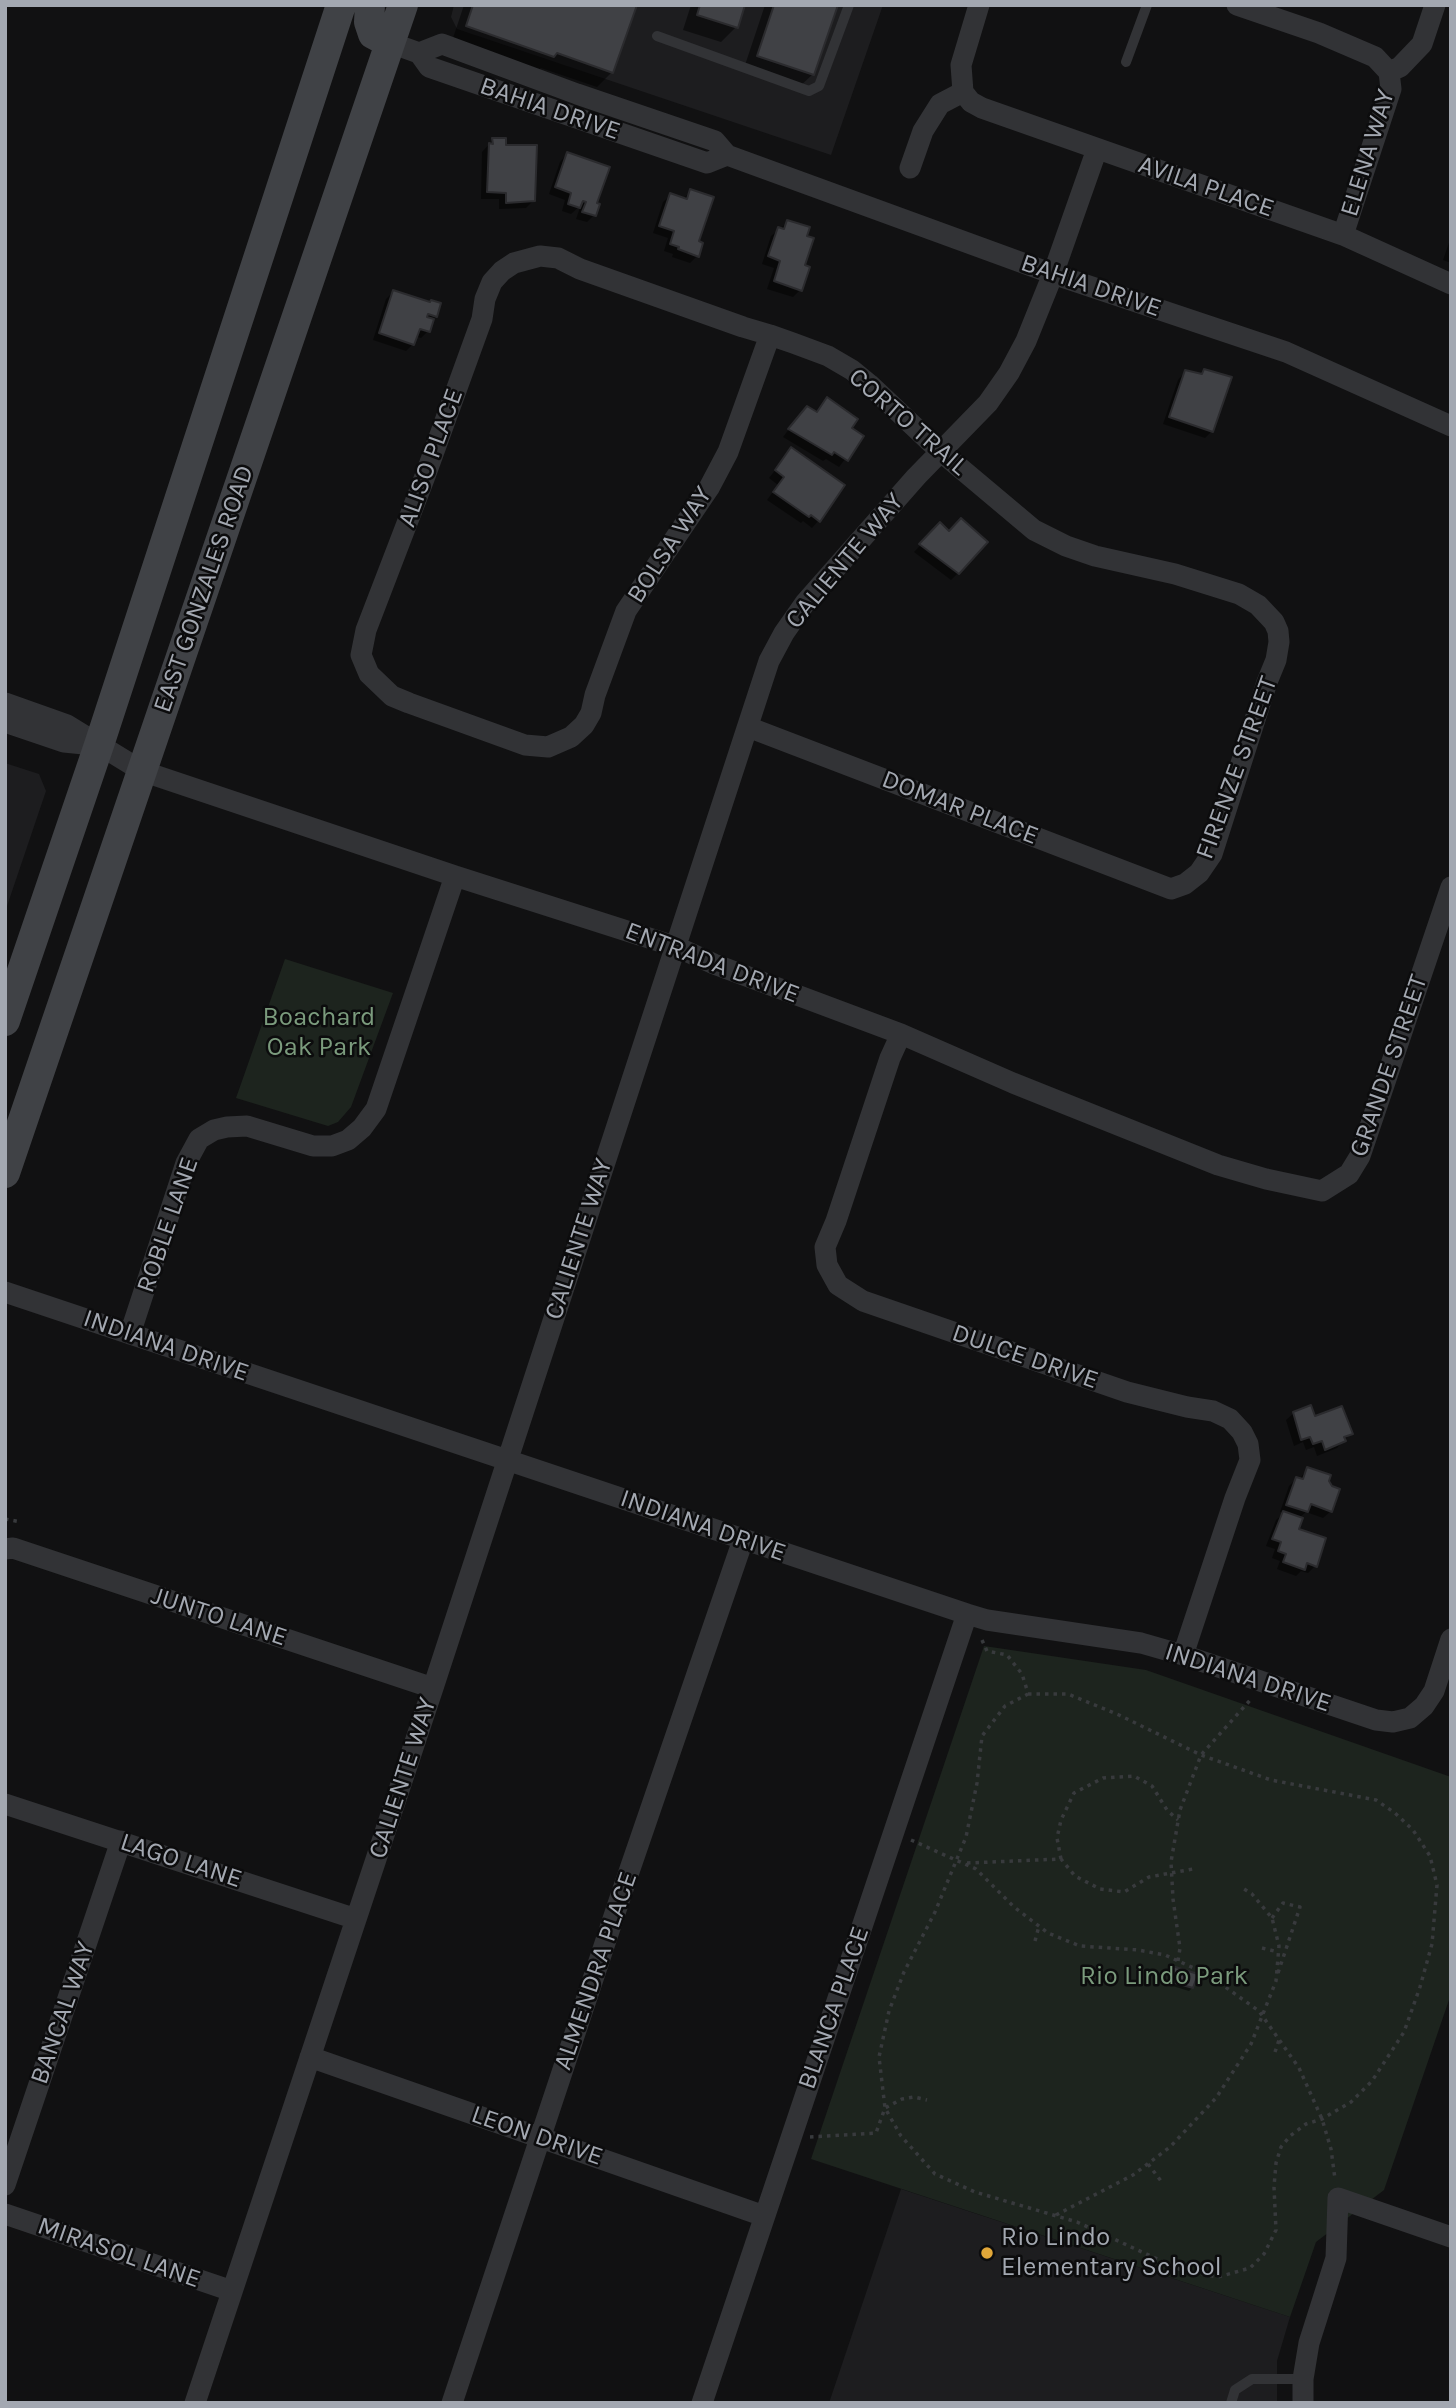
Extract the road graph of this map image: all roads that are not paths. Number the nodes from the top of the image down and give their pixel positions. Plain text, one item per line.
1 (341, 5) edge
2 (370, 5) edge
3 (403, 5) edge
4 (849, 5) edge
5 (979, 5) edge
6 (1147, 5) edge
7 (1237, 5) edge
8 (1435, 5) edge
9 (657, 36) dead end
10 (390, 43) junction
11 (419, 53) junction
12 (1126, 62) dead end
13 (1390, 72) junction
14 (963, 92) junction
15 (506, 93) junction
16 (633, 112) junction
17 (1097, 149) junction
18 (727, 155) junction
19 (910, 168) dead end
20 (1343, 235) junction
21 (514, 263) joint
22 (1053, 274) junction
23 (1451, 284) edge
24 (770, 335) junction
25 (1451, 426) edge
26 (940, 451) junction
27 (1278, 631) joint
28 (5, 703) edge
29 (5, 722) edge
30 (748, 727) junction
31 (557, 744) joint
32 (99, 745) junction
33 (142, 771) junction
34 (455, 876) junction
35 (1451, 887) edge
36 (1171, 889) joint
37 (677, 947) junction
38 (5, 1020) edge
39 (901, 1034) junction
40 (5, 1173) edge
41 (1322, 1191) joint
42 (5, 1292) edge
43 (130, 1334) junction
44 (506, 1459) junction
45 (743, 1540) junction
46 (5, 1549) edge
47 (967, 1614) junction
48 (1451, 1639) edge
49 (1182, 1655) junction
50 (433, 1688) junction
51 (5, 1804) edge
52 (121, 1841) junction
53 (356, 1919) junction
54 (310, 2057) junction
55 (540, 2137) junction
56 (5, 2185) edge
57 (5, 2214) edge
58 (764, 2216) junction
59 (1451, 2237) edge
60 (232, 2291) junction
61 (1303, 2379) junction
62 (195, 2403) edge
63 (452, 2403) edge
64 (702, 2403) edge
65 (1231, 2403) edge
66 (1303, 2403) edge

1 - 32 main road, EAST GONZALES ROAD
2 - 10 main road
3 - 10 main road, EAST GONZALES ROAD
4 - 9 lane
5 - 14 street
6 - 12 lane
7 - 13 street
8 - 13 street, ELENA WAY
10 - 11 street, BAHIA DRIVE
10 - 33 main road, EAST GONZALES ROAD
11 - 15 street, BAHIA DRIVE
11 - 16 street, BAHIA DRIVE
13 - 20 street, ELENA WAY
14 - 17 street, AVILA PLACE
14 - 19 street
15 - 16 street
15 - 18 street, BAHIA DRIVE
16 - 18 street, BAHIA DRIVE
17 - 20 street, AVILA PLACE
17 - 22 street, CALIENTE WAY
18 - 22 street, BAHIA DRIVE
20 - 23 street, AVILA PLACE
21 - 24 street, CORTO TRAIL
21 - 31 street, ALISO PLACE
22 - 25 street, BAHIA DRIVE
22 - 26 street, CALIENTE WAY
24 - 26 street, CORTO TRAIL
24 - 31 street, BOLSA WAY
26 - 27 street, CORTO TRAIL
26 - 30 street, CALIENTE WAY
27 - 36 street, FIRENZE STREET
28 - 32 street, ENTRADA DRIVE
29 - 32 street, ENTRADA DRIVE
30 - 36 street, DOMAR PLACE
30 - 37 street, CALIENTE WAY
32 - 33 street, ENTRADA DRIVE
32 - 38 main road, EAST GONZALES ROAD
33 - 34 street, ENTRADA DRIVE
33 - 40 main road, EAST GONZALES ROAD
34 - 37 street, ENTRADA DRIVE
34 - 43 street, ROBLE LANE
35 - 41 street, GRANDE STREET
37 - 39 street, ENTRADA DRIVE
37 - 44 street, CALIENTE WAY
39 - 41 street, ENTRADA DRIVE
39 - 49 street, DULCE DRIVE
42 - 43 street, INDIANA DRIVE
43 - 44 street, INDIANA DRIVE
44 - 45 street, INDIANA DRIVE
44 - 50 street, CALIENTE WAY
45 - 47 street, INDIANA DRIVE
45 - 55 street, ALMENDRA PLACE
46 - 50 street, JUNTO LANE
47 - 49 street, INDIANA DRIVE
47 - 58 street, BLANCA PLACE
48 - 49 street, INDIANA DRIVE
50 - 53 street, CALIENTE WAY
51 - 52 street, LAGO LANE
52 - 53 street, LAGO LANE
52 - 56 street, BANCAL WAY
53 - 54 street, CALIENTE WAY
54 - 55 street, LEON DRIVE
54 - 60 street, CALIENTE WAY
55 - 58 street, LEON DRIVE
55 - 63 street, ALMENDRA PLACE
57 - 60 street, MIRASOL LANE
58 - 64 street, BLANCA PLACE
59 - 61 street
60 - 62 street, CALIENTE WAY
61 - 65 lane
61 - 66 street

